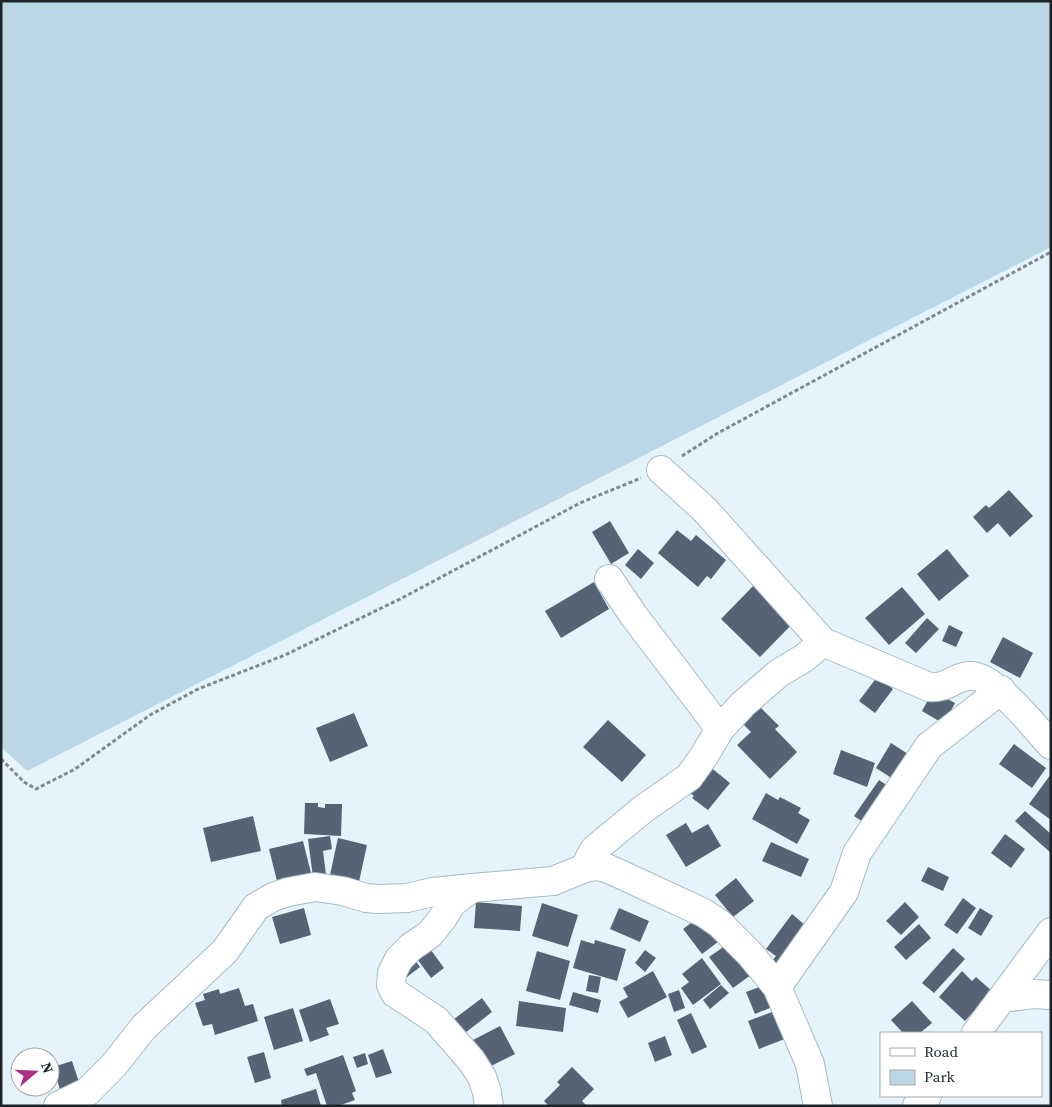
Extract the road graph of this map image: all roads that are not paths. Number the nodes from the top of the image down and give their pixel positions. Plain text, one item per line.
1 (661, 470) road end
2 (609, 579) dead end
3 (823, 642) junction
4 (1001, 690) junction
5 (720, 729) junction
6 (1051, 744) edge
7 (585, 868) junction
8 (472, 888) junction
9 (1051, 932) edge
10 (777, 987) junction
11 (1051, 995) edge
12 (1003, 998) junction
13 (977, 1032) edge
14 (926, 1097) edge
15 (58, 1106) edge
16 (489, 1106) edge
17 (818, 1106) edge
18 (917, 1106) edge

1 - 3 street
2 - 5 street
3 - 4 street
3 - 5 street
4 - 6 street
4 - 10 street
5 - 7 street
7 - 8 street
7 - 10 street
8 - 15 street
8 - 16 street
9 - 12 street
10 - 17 street
11 - 12 street
12 - 13 street
14 - 18 street

